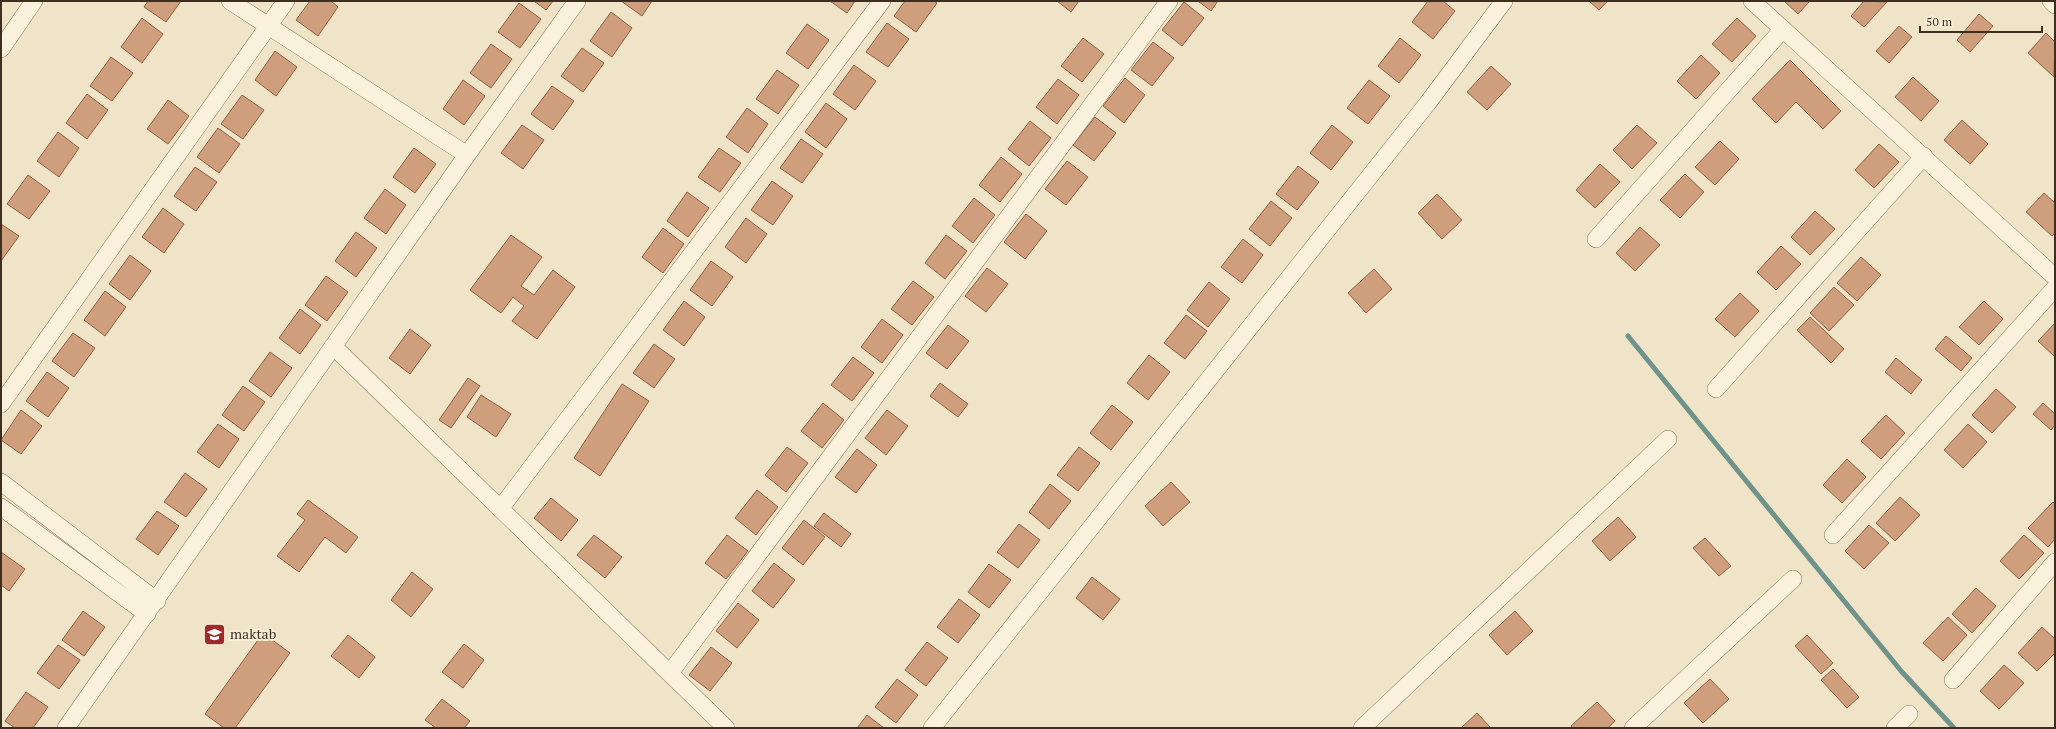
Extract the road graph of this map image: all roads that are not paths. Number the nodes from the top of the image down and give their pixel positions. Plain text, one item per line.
1 (34, 1) edge
2 (230, 1) edge
3 (286, 1) edge
4 (578, 1) edge
5 (882, 1) edge
6 (1170, 1) edge
7 (1504, 1) edge
8 (1752, 1) edge
9 (2051, 1) edge
10 (2055, 5) edge
11 (268, 26) junction
12 (1783, 30) junction
13 (1, 49) edge
14 (467, 155) junction
15 (1924, 156) junction
16 (1596, 239) dead end
17 (2055, 277) edge
18 (2055, 288) edge
19 (333, 346) junction
20 (1716, 388) dead end
21 (1, 404) edge
22 (1668, 439) dead end
23 (1, 482) edge
24 (1, 507) edge
25 (500, 509) junction
26 (1833, 535) dead end
27 (2055, 562) edge
28 (1793, 579) dead end
29 (157, 601) junction
30 (147, 614) junction
31 (670, 673) junction
32 (1952, 680) dead end
33 (1909, 714) dead end
34 (66, 728) edge
35 (726, 728) edge
36 (932, 728) edge
37 (1362, 728) edge
38 (1633, 728) edge
39 (1895, 728) edge

1 - 13 street
2 - 11 street
3 - 11 street
4 - 14 street
5 - 25 street
6 - 31 street
7 - 36 street
8 - 12 street
9 - 10 street
11 - 14 street
11 - 21 street
12 - 15 street
12 - 16 street
14 - 19 street
15 - 17 street
15 - 20 street
18 - 26 street
19 - 25 street
19 - 29 street
22 - 37 street
23 - 29 street
24 - 30 street
25 - 31 street
27 - 32 street
28 - 38 street
29 - 30 street
30 - 34 street
31 - 35 street
33 - 39 street

